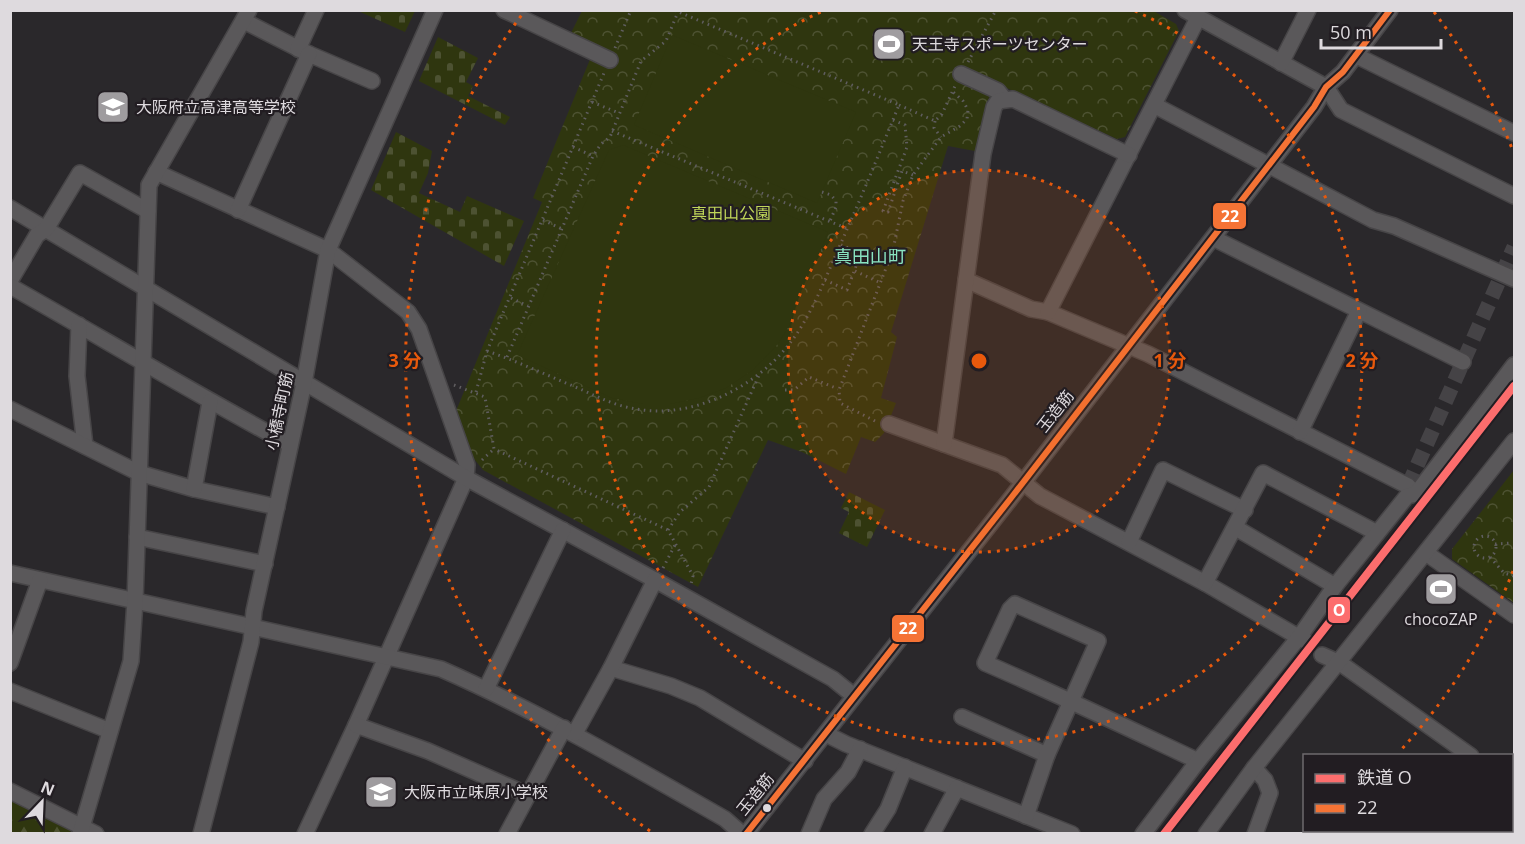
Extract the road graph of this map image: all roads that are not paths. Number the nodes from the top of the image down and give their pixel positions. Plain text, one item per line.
1 (315, 10) edge
2 (435, 10) edge
3 (504, 10) edge
4 (1308, 10) edge
5 (1390, 10) edge
6 (1192, 14) edge
7 (246, 16) edge
8 (303, 51) junction
9 (1357, 56) junction
10 (610, 60) road end
11 (1281, 63) junction
12 (961, 74) road end
13 (372, 81) dead end
14 (1326, 87) junction
15 (1004, 99) junction
16 (1154, 105) junction
17 (1515, 133) edge
18 (1129, 155) junction
19 (1269, 165) junction
20 (156, 172) junction
21 (1515, 196) edge
22 (10, 208) edge
23 (238, 210) junction
24 (148, 211) junction
25 (46, 229) junction
26 (1213, 238) junction
27 (328, 250) junction
28 (1515, 279) edge
29 (966, 280) junction
30 (10, 281) edge
31 (10, 286) edge
32 (146, 288) junction
33 (1359, 311) junction
34 (1048, 312) junction
35 (79, 325) junction
36 (1129, 346) junction
37 (143, 361) junction
38 (1463, 362) dead end
39 (1515, 364) edge
40 (304, 382) junction
41 (210, 402) junction
42 (11, 412) edge
43 (889, 424) dead end
44 (1300, 432) junction
45 (1514, 442) edge
46 (289, 444) junction
47 (944, 444) junction
48 (85, 446) junction
49 (139, 473) junction
50 (466, 478) junction
51 (1023, 481) junction
52 (194, 489) junction
53 (1416, 494) junction
54 (277, 507) junction
55 (1245, 510) junction
56 (1236, 528) junction
57 (563, 530) junction
58 (1377, 533) junction
59 (137, 537) junction
60 (1129, 542) junction
61 (1426, 553) junction
62 (265, 564) junction
63 (10, 573) edge
64 (40, 580) junction
65 (655, 580) junction
66 (1205, 583) junction
67 (1335, 586) junction
68 (135, 601) junction
69 (1515, 615) edge
70 (253, 627) junction
71 (1303, 639) junction
72 (1322, 655) dead end
73 (387, 656) junction
74 (10, 663) edge
75 (1340, 663) junction
76 (611, 668) junction
77 (486, 689) junction
78 (10, 691) edge
79 (854, 696) junction
80 (1072, 701) junction
81 (962, 717) dead end
82 (356, 726) junction
83 (569, 730) junction
84 (110, 731) junction
85 (826, 734) junction
86 (860, 749) junction
87 (1468, 754) edge
88 (1047, 755) junction
89 (805, 761) junction
90 (1198, 761) junction
91 (905, 767) junction
92 (1254, 768) junction
93 (957, 788) junction
94 (10, 791) edge
95 (528, 795) junction
96 (1026, 816) junction
97 (87, 831) edge
98 (201, 834) edge
99 (305, 834) edge
100 (507, 834) edge
101 (742, 834) edge
102 (746, 834) edge
103 (809, 834) edge
104 (872, 834) edge
105 (932, 834) edge
106 (1072, 834) edge
107 (1143, 834) edge
108 (1206, 834) edge
109 (1256, 834) edge

1 - 8 street
2 - 27 street, 小橋寺町筋
3 - 10 street
4 - 11 street
5 - 9 street, 玉造筋
6 - 11 street
6 - 16 street
7 - 8 street
7 - 20 street
8 - 13 street
8 - 23 street
9 - 14 street, 玉造筋
9 - 17 street
11 - 14 street
12 - 15 street
14 - 19 street, 玉造筋
14 - 21 street
15 - 18 street
15 - 29 street
16 - 18 street
16 - 19 street
18 - 34 street
19 - 26 street, 玉造筋
19 - 28 street
20 - 23 street
20 - 24 street
22 - 25 street
23 - 27 street
24 - 25 street
24 - 32 street
25 - 30 street
25 - 32 street
26 - 33 street
26 - 36 street, 玉造筋
27 - 40 street, 小橋寺町筋
27 - 50 street
29 - 34 street
29 - 47 street
31 - 35 street
32 - 37 street
32 - 40 street
33 - 38 street
33 - 44 street
34 - 36 street
35 - 37 street
35 - 48 street
36 - 44 street
36 - 51 street, 玉造筋
37 - 41 street
37 - 49 street
39 - 53 street
40 - 46 street, 小橋寺町筋
40 - 50 street
41 - 46 street
41 - 52 street
42 - 48 street
43 - 47 street
44 - 53 street
45 - 61 street
46 - 54 street, 小橋寺町筋
47 - 51 street
48 - 49 street
49 - 52 street
49 - 59 street
50 - 57 street
50 - 73 street
51 - 60 street
51 - 79 street, 玉造筋
52 - 54 street
53 - 58 street
54 - 62 street, 小橋寺町筋
55 - 56 street
55 - 58 street
55 - 60 street
56 - 66 street
56 - 67 street
57 - 65 street
57 - 77 street
58 - 67 street
59 - 62 street
59 - 68 street
60 - 66 street
61 - 69 street
61 - 75 street
62 - 70 street, 小橋寺町筋
63 - 64 street
64 - 68 street
64 - 74 street
65 - 76 street
65 - 79 street
66 - 71 street
67 - 71 street
68 - 70 street
68 - 84 street
70 - 73 street
70 - 98 street, 小橋寺町筋
71 - 90 street
72 - 75 street
73 - 77 street
73 - 82 street
75 - 87 street
75 - 92 street
76 - 83 street
76 - 89 street
77 - 83 street
78 - 84 street
79 - 85 street, 玉造筋
80 - 80 street
80 - 88 street
80 - 90 street
81 - 88 street
82 - 95 street
82 - 99 street
83 - 95 street
83 - 101 street
84 - 97 street
85 - 86 street
85 - 89 street, 玉造筋
86 - 91 street
86 - 103 street
88 - 96 street
89 - 102 street, 玉造筋
90 - 107 street
91 - 93 street
91 - 104 street
92 - 108 street
92 - 109 street
93 - 96 street
93 - 105 street
94 - 97 street
95 - 100 street
96 - 106 street

